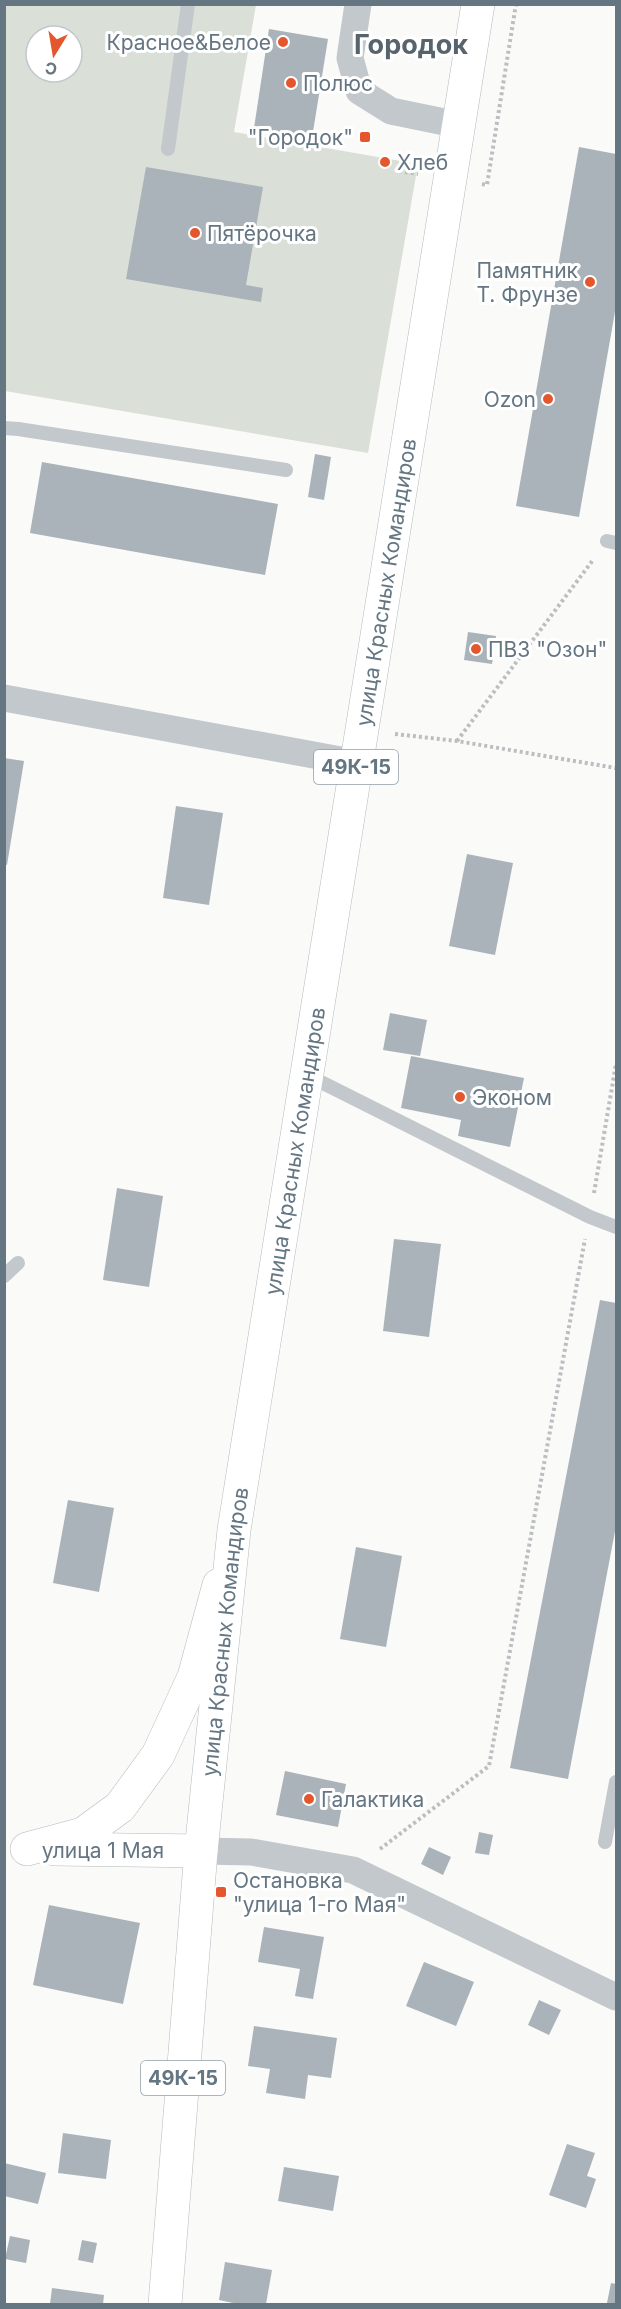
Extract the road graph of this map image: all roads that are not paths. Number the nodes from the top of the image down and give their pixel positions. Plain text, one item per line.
1 (188, 4) edge
2 (358, 4) edge
3 (478, 4) edge
4 (459, 125) junction
5 (168, 149) dead end
6 (4, 428) edge
7 (286, 470) dead end
8 (4, 698) edge
9 (357, 763) junction
10 (307, 1075) junction
11 (616, 1227) edge
12 (18, 1263) dead end
13 (4, 1275) edge
14 (234, 1530) junction
15 (616, 1782) edge
16 (605, 1842) dead end
17 (16, 1849) edge
18 (201, 1851) junction
19 (616, 1997) edge
20 (165, 2304) edge

1 - 5 lane
2 - 4 street
3 - 4 main road, улица Красных Командиров / 49К-15
4 - 9 main road, улица Красных Командиров / 49К-15
6 - 7 lane
8 - 9 street
9 - 10 main road, улица Красных Командиров / 49К-15
10 - 11 lane
10 - 14 main road, улица Красных Командиров / 49К-15
12 - 13 lane
14 - 17 main road
14 - 18 main road, улица Красных Командиров / 49К-15
15 - 16 lane
17 - 18 main road, улица 1 Мая
18 - 19 street
18 - 20 main road, улица Красных Командиров / 49К-15

